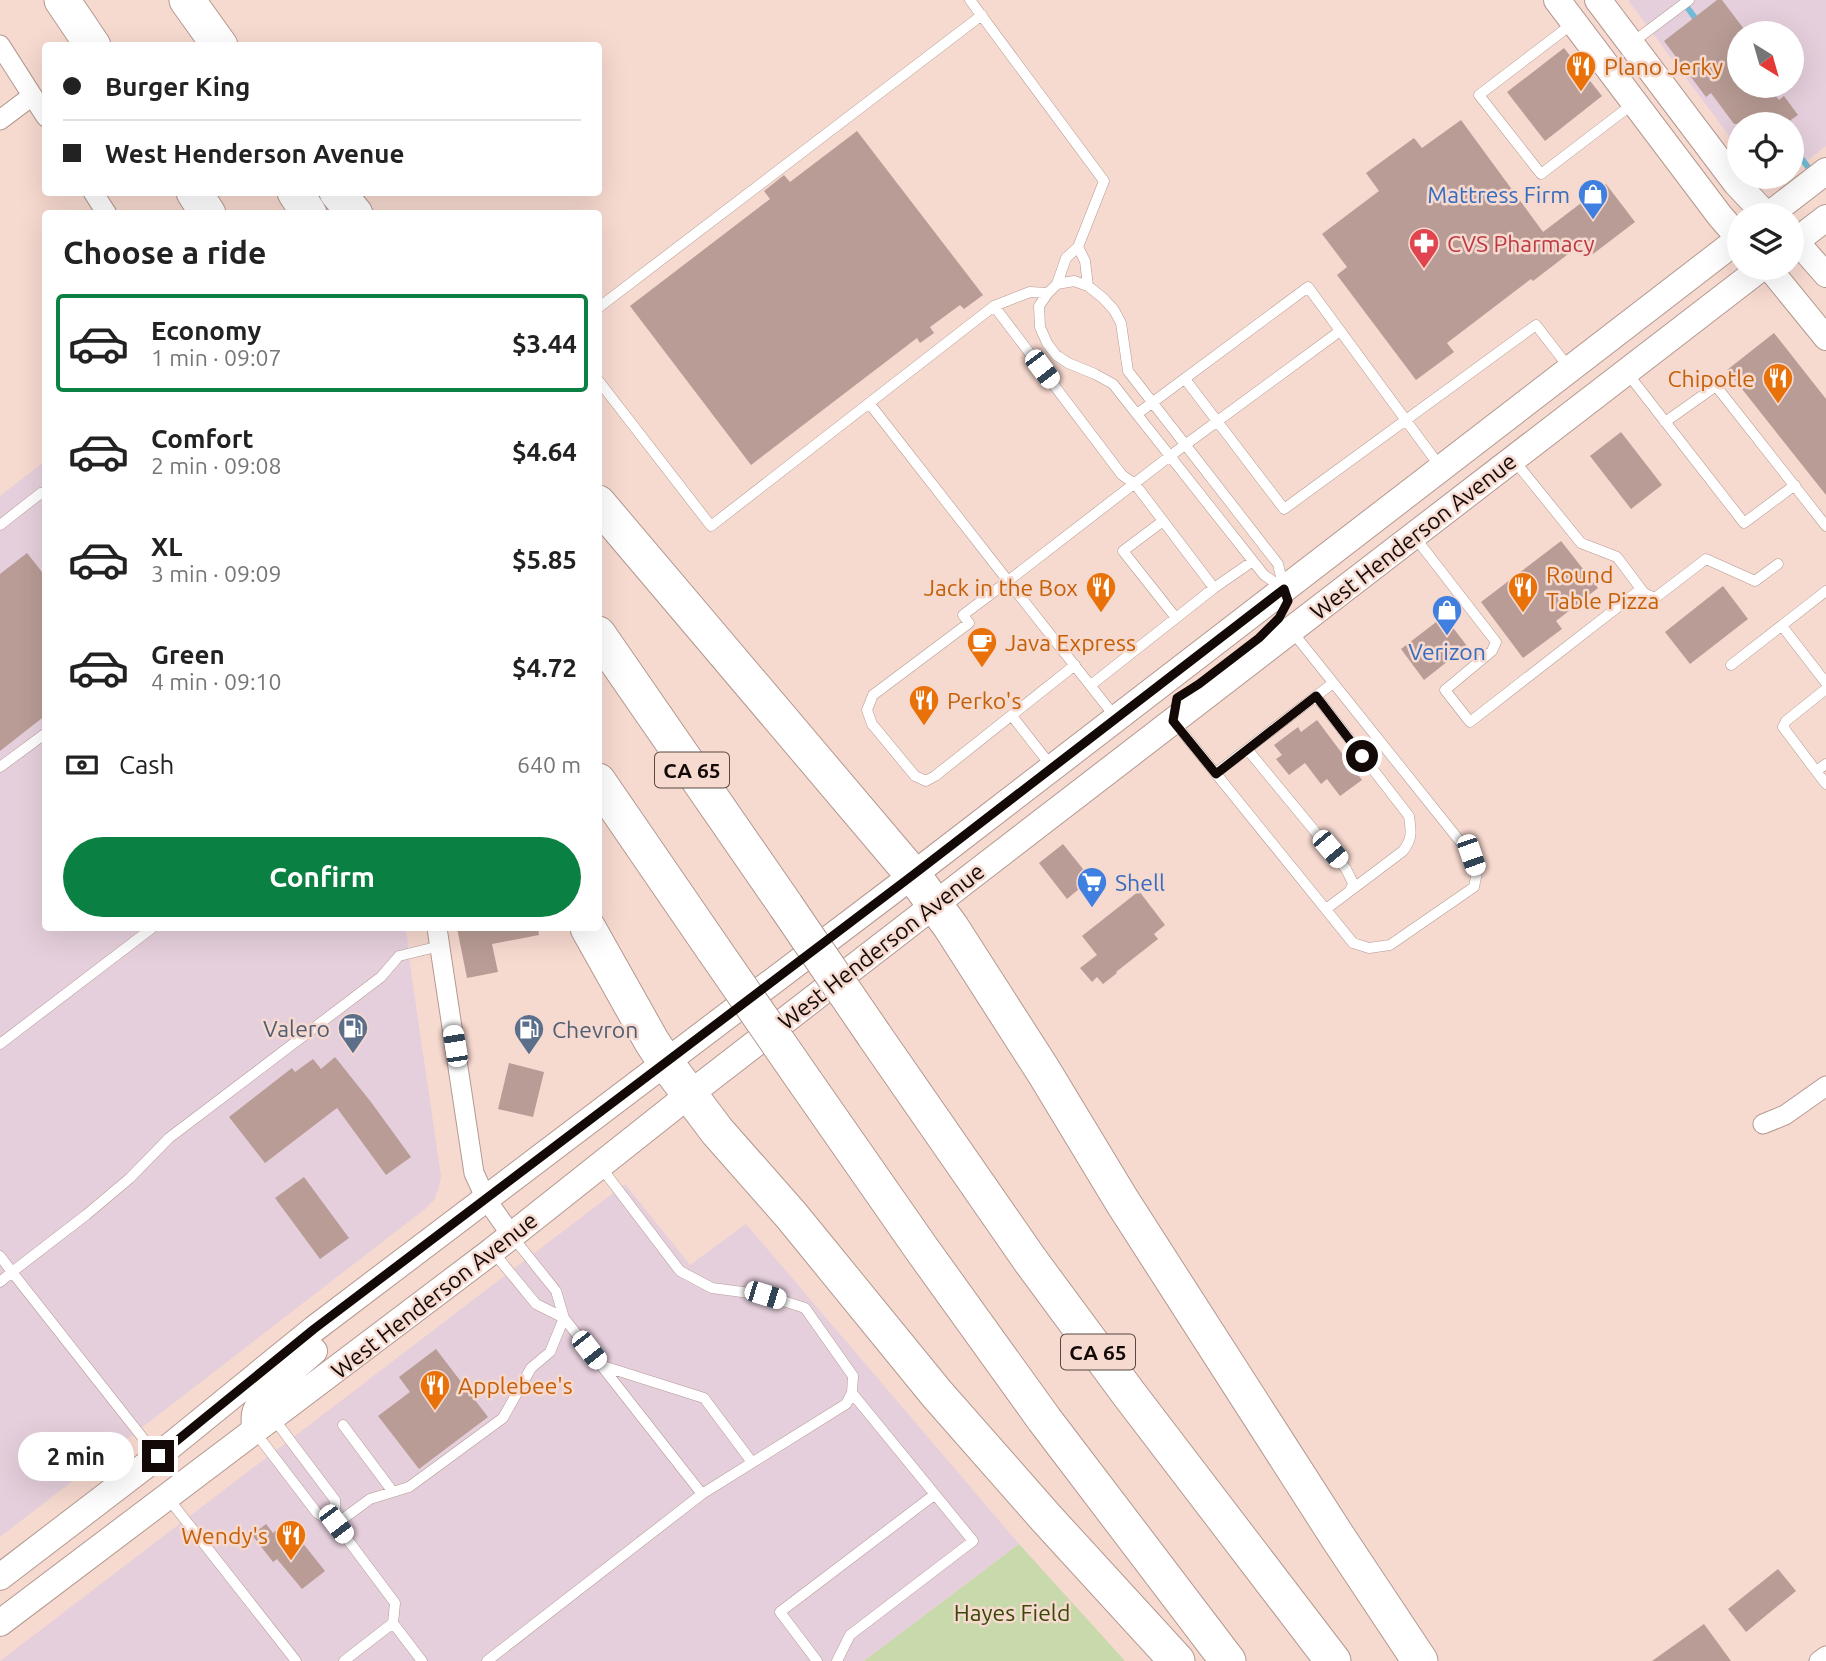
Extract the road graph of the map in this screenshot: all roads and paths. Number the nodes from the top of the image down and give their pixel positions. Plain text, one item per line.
1 (162, 0) edge
2 (187, 0) edge
3 (970, 0) edge
4 (1557, 0) edge
5 (1598, 0) edge
6 (1689, 0) edge
7 (66, 7) edge
8 (982, 15) junction
9 (1574, 22) junction
10 (88, 42) edge
11 (191, 42) edge
12 (217, 42) edge
13 (1631, 43) junction
14 (0, 45) edge
15 (32, 96) junction
16 (1634, 103) junction
17 (42, 111) edge
18 (0, 120) edge
19 (1826, 171) edge
20 (340, 196) edge
21 (1756, 203) edge
22 (1784, 203) edge
23 (352, 210) edge
24 (1826, 218) edge
25 (1727, 224) edge
26 (1804, 233) edge
27 (1078, 247) junction
28 (1727, 248) edge
29 (1804, 252) edge
30 (1826, 275) edge
31 (1745, 280) edge
32 (1779, 280) edge
33 (1057, 284) junction
34 (1088, 286) junction
35 (1048, 293) junction
36 (602, 305) edge
37 (994, 306) junction
38 (1340, 331) junction
39 (1826, 338) edge
40 (1570, 369) junction
41 (1626, 372) junction
42 (1185, 379) junction
43 (602, 385) edge
44 (1152, 402) junction
45 (869, 403) junction
46 (1138, 414) junction
47 (1406, 419) junction
48 (1217, 421) junction
49 (1664, 422) junction
50 (1489, 432) junction
51 (1185, 445) junction
52 (1170, 456) junction
53 (1513, 459) junction
54 (1442, 468) junction
55 (1135, 484) junction
56 (1795, 485) junction
57 (42, 494) edge
58 (602, 508) edge
59 (1163, 521) junction
60 (0, 525) edge
61 (1826, 526) edge
62 (1414, 535) junction
63 (1253, 561) junction
64 (1778, 564) dead end
65 (1366, 572) junction
66 (1008, 581) junction
67 (1214, 588) junction
68 (1284, 589) junction
69 (1641, 589) junction
70 (1826, 591) edge
71 (1176, 618) junction
72 (1782, 626) junction
73 (1291, 630) junction
74 (602, 640) edge
75 (1075, 665) junction
76 (1731, 665) dead end
77 (1333, 683) junction
78 (1826, 683) edge
79 (1091, 685) junction
80 (1826, 689) edge
81 (1316, 696) junction
82 (1012, 716) junction
83 (1116, 718) junction
84 (1173, 721) junction
85 (42, 736) edge
86 (1247, 749) junction
87 (1826, 764) edge
88 (0, 767) edge
89 (1052, 768) junction
90 (1816, 771) junction
91 (1216, 774) junction
92 (1826, 784) edge
93 (602, 787) edge
94 (913, 875) junction
95 (1350, 891) junction
96 (936, 904) junction
97 (1326, 909) junction
98 (148, 931) edge
99 (590, 931) edge
100 (438, 937) edge
101 (0, 1044) edge
102 (666, 1063) junction
103 (1826, 1086) edge
104 (690, 1094) junction
105 (1763, 1124) dead end
106 (600, 1166) junction
107 (486, 1199) junction
108 (502, 1244) junction
109 (420, 1250) junction
110 (0, 1256) edge
111 (12, 1272) junction
112 (0, 1282) edge
113 (564, 1318) junction
114 (602, 1366) junction
115 (852, 1393) junction
116 (264, 1424) junction
117 (343, 1425) dead end
118 (158, 1456) junction
119 (751, 1461) junction
120 (393, 1492) junction
121 (702, 1494) junction
122 (934, 1495) junction
123 (168, 1498) junction
124 (336, 1524) junction
125 (67, 1573) junction
126 (0, 1577) edge
127 (0, 1623) edge
128 (393, 1623) junction
129 (1826, 1656) edge
130 (296, 1661) edge
131 (344, 1661) edge
132 (422, 1661) edge
133 (487, 1661) edge
134 (817, 1661) edge
135 (837, 1661) edge
136 (1177, 1661) edge
137 (1228, 1661) edge
138 (1333, 1661) edge
139 (1420, 1661) edge
140 (1819, 1661) edge

1 - 11 highway
2 - 12 highway
3 - 8 lane
4 - 9 main road
5 - 13 main road
6 - 13 lane
7 - 10 highway
8 - 27 lane
8 - 36 lane
9 - 16 main road
9 - 16 lane
13 - 21 main road
14 - 15 street
15 - 17 street
15 - 18 street
16 - 25 main road
19 - 22 main road
20 - 23 highway
24 - 26 main road
27 - 33 lane
27 - 34 lane
28 - 40 main road, West Henderson Avenue
29 - 30 street
31 - 41 main road, West Henderson Avenue
32 - 39 street
33 - 34 lane
33 - 35 lane
34 - 44 lane
35 - 37 lane
35 - 46 lane
37 - 45 lane
37 - 55 lane
38 - 42 lane
38 - 47 lane
38 - 48 lane
40 - 47 lane
40 - 50 main road, West Henderson Avenue
41 - 49 lane
41 - 53 main road, West Henderson Avenue
42 - 44 lane
42 - 48 lane
43 - 45 lane
44 - 46 lane
44 - 51 lane
45 - 66 lane
46 - 52 lane
47 - 48 lane
47 - 54 lane
48 - 51 lane
49 - 56 lane
49 - 56 lane
50 - 54 main road, West Henderson Avenue
50 - 65 main road
51 - 52 lane
51 - 68 lane
52 - 55 lane
52 - 63 lane
53 - 62 main road, West Henderson Avenue
53 - 69 lane
54 - 68 main road, West Henderson Avenue
55 - 59 lane
55 - 66 lane
56 - 61 lane
57 - 60 lane
58 - 94 highway
59 - 67 lane
59 - 71 lane
62 - 65 main road, West Henderson Avenue
62 - 69 lane
63 - 67 lane
63 - 68 lane
64 - 69 lane
65 - 73 main road, West Henderson Avenue
66 - 75 lane
66 - 82 lane
67 - 71 lane
68 - 83 main road, West Henderson Avenue
68 - 84 main road
70 - 72 lane
71 - 79 lane
72 - 76 lane
72 - 78 lane
73 - 77 lane
73 - 84 main road, West Henderson Avenue
74 - 138 highway, CA 65, bridge
75 - 79 lane
75 - 82 lane
77 - 81 lane
77 - 97 lane
79 - 83 lane
80 - 90 lane
81 - 86 lane
81 - 95 lane
82 - 89 lane
83 - 89 main road, West Henderson Avenue
84 - 91 lane
84 - 96 main road, West Henderson Avenue
85 - 88 lane
86 - 91 lane
86 - 95 lane
87 - 90 lane
89 - 94 main road, West Henderson Avenue
90 - 92 lane
91 - 97 lane
93 - 137 highway, bridge
94 - 96 highway
94 - 102 main road, West Henderson Avenue
95 - 97 lane
96 - 104 main road, West Henderson Avenue
96 - 139 highway
98 - 101 lane
99 - 102 highway
100 - 107 street
100 - 111 lane
102 - 104 highway
102 - 107 main road, West Henderson Avenue
103 - 105 street
104 - 106 main road, West Henderson Avenue
104 - 136 highway
106 - 108 main road, West Henderson Avenue
106 - 115 lane
107 - 108 street
107 - 109 main road, West Henderson Avenue
108 - 113 lane
108 - 113 lane
108 - 116 main road, West Henderson Avenue
109 - 116 main road
109 - 118 main road, West Henderson Avenue
110 - 111 lane
111 - 112 lane
111 - 118 lane
113 - 114 lane
113 - 120 lane
114 - 119 lane
114 - 121 lane
115 - 119 lane
115 - 122 lane
116 - 123 main road, West Henderson Avenue
116 - 124 lane
116 - 124 lane
117 - 120 lane
118 - 125 main road
118 - 126 main road, West Henderson Avenue
119 - 121 lane
120 - 124 lane
121 - 133 lane
122 - 134 lane
122 - 135 lane
123 - 125 main road, West Henderson Avenue
123 - 130 lane
124 - 128 lane
125 - 127 main road, West Henderson Avenue
128 - 131 lane
128 - 132 lane
129 - 140 street

